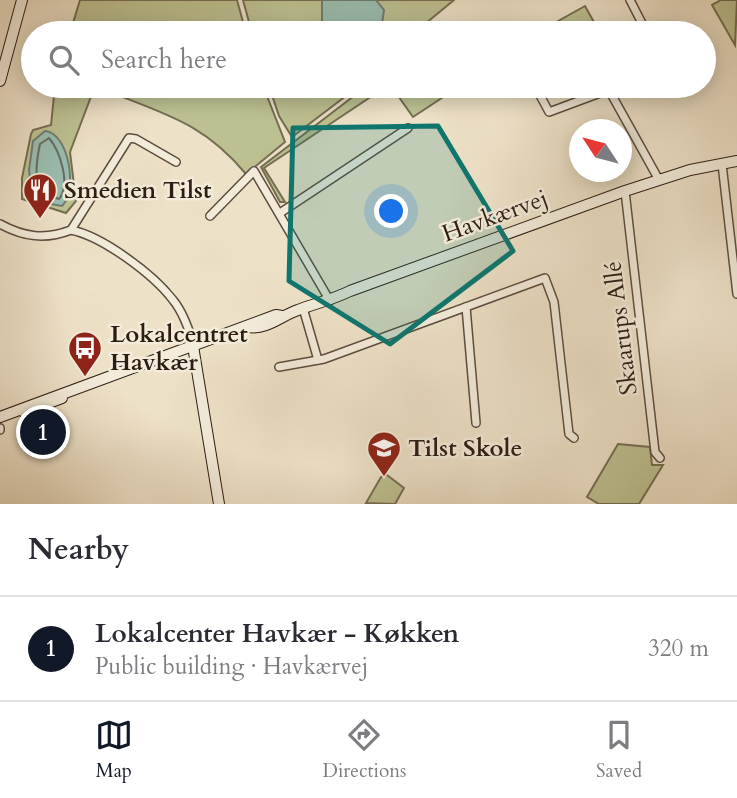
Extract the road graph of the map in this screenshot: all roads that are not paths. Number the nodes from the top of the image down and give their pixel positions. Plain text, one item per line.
1 (22, 0) edge
2 (630, 0) edge
3 (641, 21) edge
4 (0, 81) edge
5 (541, 98) edge
6 (588, 98) edge
7 (613, 98) edge
8 (408, 128) dead end
9 (737, 161) edge
10 (176, 162) dead end
11 (722, 164) junction
12 (659, 180) junction
13 (625, 191) junction
14 (206, 206) dead end
15 (280, 213) junction
16 (0, 224) edge
17 (71, 230) junction
18 (737, 294) edge
19 (329, 298) junction
20 (466, 307) junction
21 (303, 308) junction
22 (193, 342) junction
23 (318, 360) junction
24 (279, 367) dead end
25 (0, 417) edge
26 (476, 423) dead end
27 (574, 438) dead end
28 (660, 458) dead end
29 (219, 504) edge

1 - 4 street
2 - 3 street
5 - 6 street
7 - 12 street
8 - 15 street
9 - 11 street, Havkærvej
10 - 17 street
11 - 12 street, Havkærvej
11 - 18 street
12 - 13 street, Havkærvej
13 - 19 street, Havkærvej
13 - 28 street, Skaarups Allé
14 - 15 street
15 - 19 street
16 - 17 street
17 - 22 street
19 - 21 street, Havkærvej
20 - 23 street
20 - 26 street
20 - 27 street
21 - 22 street, Havkærvej
21 - 23 street
22 - 25 street, Havkærvej
22 - 29 street
23 - 24 street

